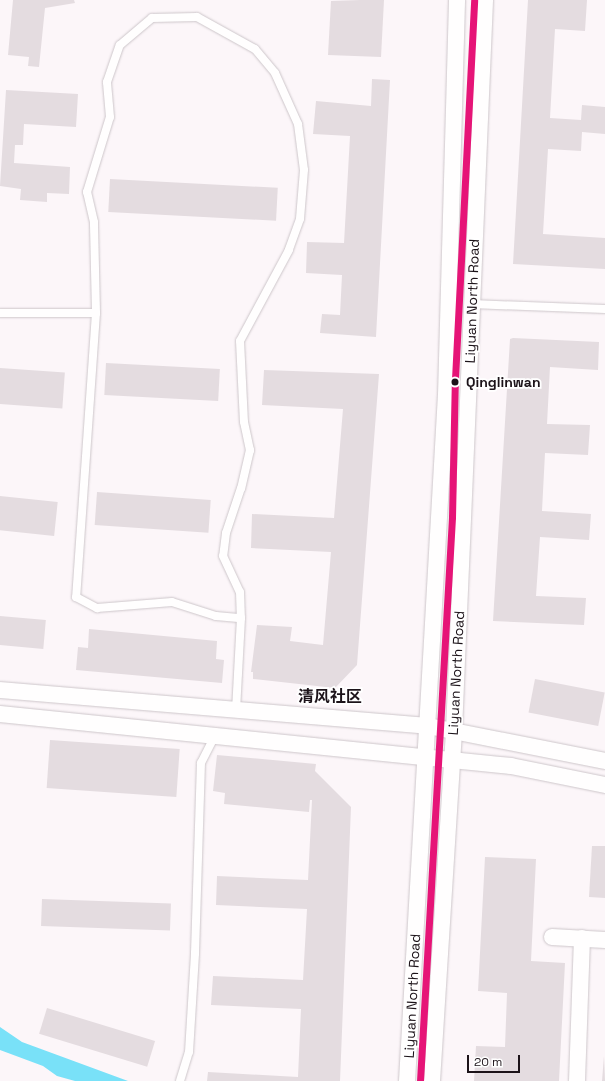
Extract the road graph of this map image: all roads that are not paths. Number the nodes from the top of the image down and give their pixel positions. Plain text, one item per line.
1 (457, 0) edge
2 (485, 0) edge
3 (472, 304) junction
4 (605, 309) edge
5 (0, 313) edge
6 (96, 313) junction
7 (241, 618) junction
8 (0, 690) edge
9 (236, 710) junction
10 (0, 714) edge
11 (428, 726) junction
12 (454, 731) junction
13 (215, 736) junction
14 (426, 757) junction
15 (452, 760) junction
16 (605, 761) edge
17 (605, 786) edge
18 (552, 937) dead end
19 (582, 938) junction
20 (605, 940) edge
21 (180, 1081) edge
22 (407, 1081) edge
23 (432, 1081) edge
24 (577, 1081) edge

1 - 11 street, Liyuan North Road
2 - 3 street, Liyuan North Road
3 - 4 lane
3 - 12 street, Liyuan North Road
5 - 6 lane
6 - 7 lane
6 - 7 lane
7 - 9 lane
8 - 9 street
9 - 11 street
10 - 13 street
11 - 12 street
11 - 14 street, Liyuan North Road
12 - 15 street, Liyuan North Road
12 - 16 street
13 - 14 street
13 - 21 lane
14 - 15 street
14 - 22 street, Liyuan North Road
15 - 17 street
15 - 23 street, Liyuan North Road
18 - 19 street
19 - 20 street
19 - 24 street

